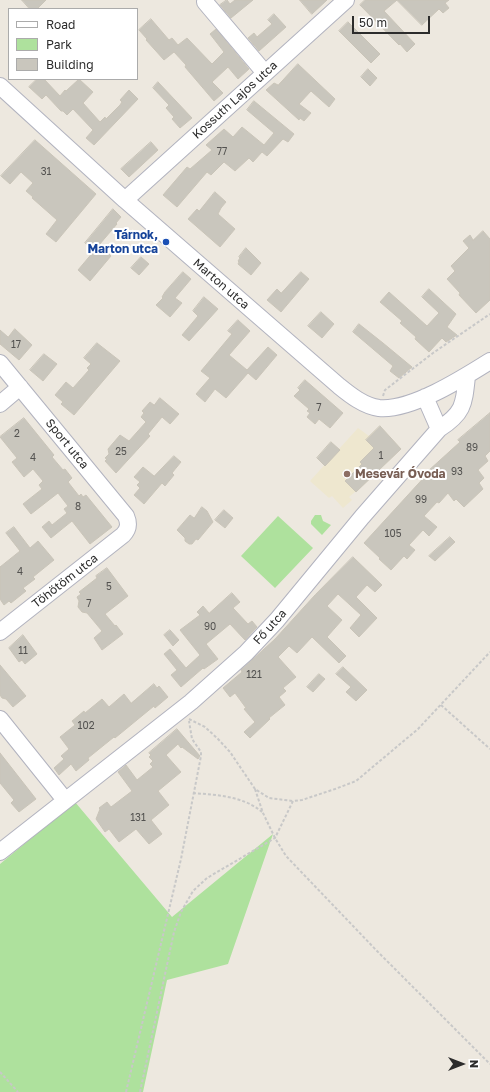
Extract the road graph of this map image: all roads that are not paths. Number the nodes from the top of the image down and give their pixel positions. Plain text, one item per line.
1 (346, 0) edge
2 (205, 2) dead end
3 (265, 73) junction
4 (0, 86) edge
5 (125, 200) junction
6 (490, 361) edge
7 (0, 363) edge
8 (466, 376) junction
9 (20, 388) junction
10 (425, 397) junction
11 (0, 404) edge
12 (439, 429) junction
13 (128, 527) joint
14 (0, 632) edge
15 (0, 719) edge
16 (64, 800) junction
17 (0, 852) edge

1 - 3 street, Kossuth Lajos utca
2 - 3 street
3 - 5 street, Kossuth Lajos utca
4 - 5 street, Marton utca
5 - 10 street, Marton utca
6 - 8 street
7 - 9 street, Sport utca
8 - 10 street, Marton utca
8 - 12 street, Fő utca
9 - 11 street
9 - 13 street, Sport utca
10 - 12 street
12 - 16 street, Fő utca
13 - 14 street, Töhötöm utca
15 - 16 street
16 - 17 street, Fő utca

